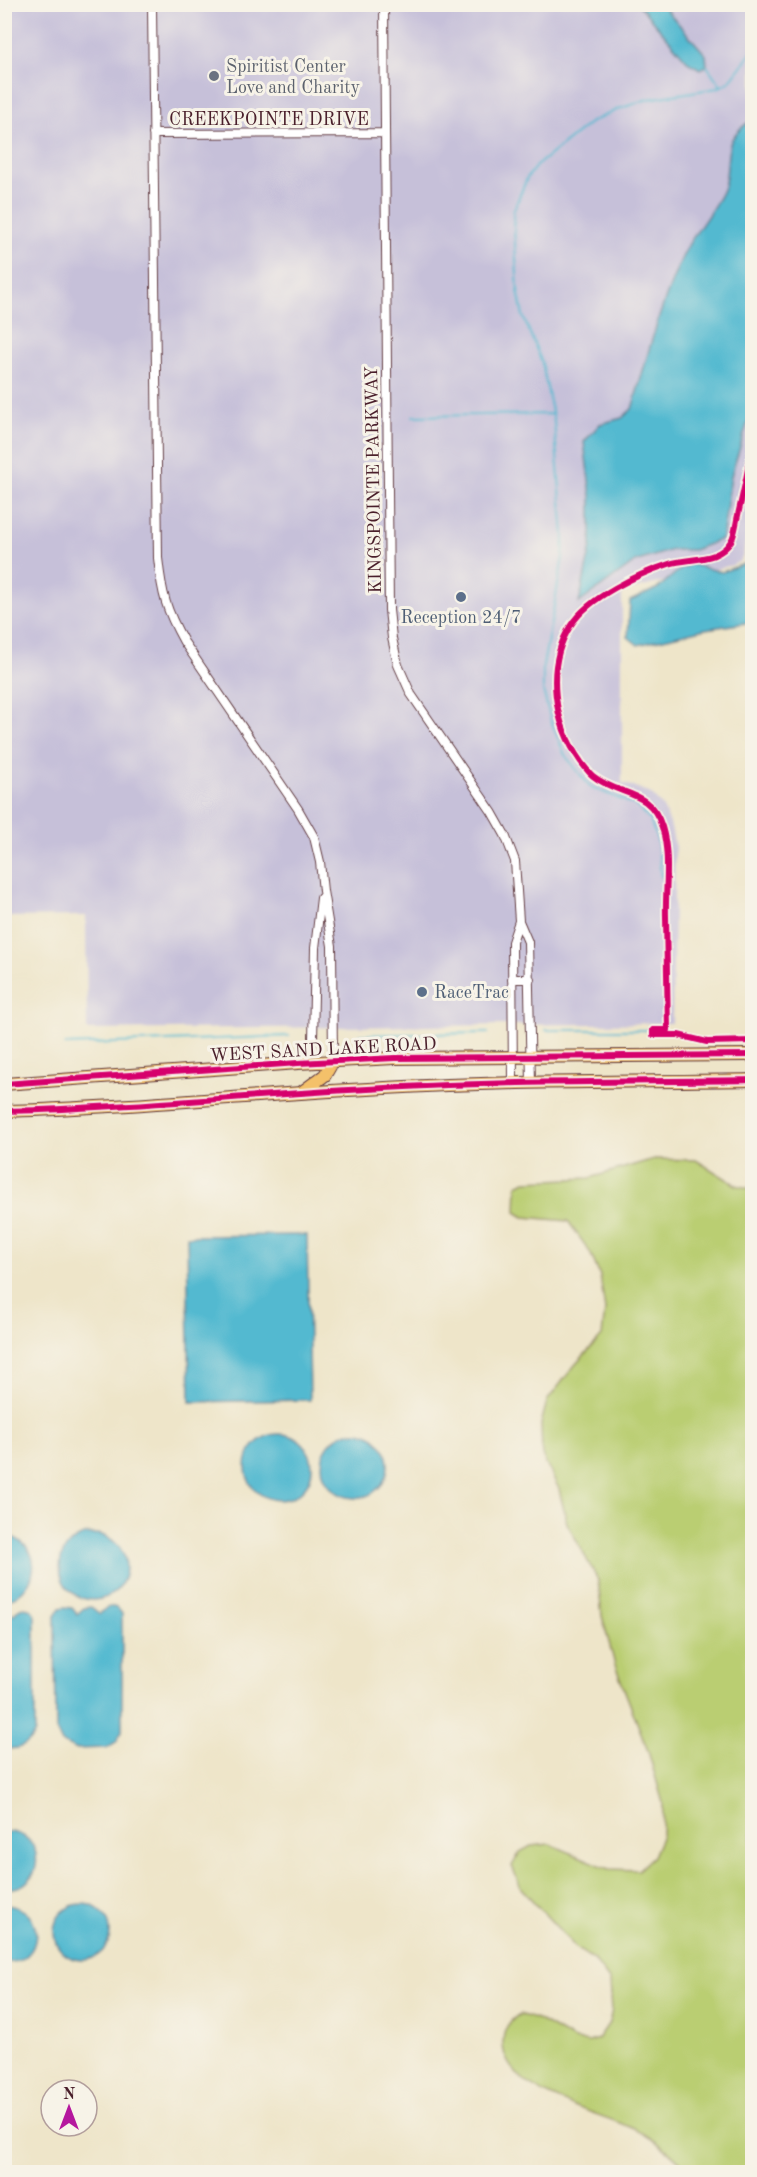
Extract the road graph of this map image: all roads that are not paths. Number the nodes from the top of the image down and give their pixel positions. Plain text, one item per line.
1 (152, 4) edge
2 (384, 4) edge
3 (385, 133) junction
4 (153, 134) junction
5 (322, 891) junction
6 (519, 921) junction
7 (512, 979) junction
8 (530, 979) junction
9 (753, 1055) edge
10 (530, 1056) junction
11 (513, 1057) junction
12 (333, 1061) junction
13 (298, 1063) junction
14 (753, 1080) edge
15 (513, 1083) junction
16 (531, 1083) junction
17 (4, 1084) edge
18 (301, 1092) junction
19 (4, 1111) edge

1 - 4 street
2 - 3 street, KINGSPOINTE PARKWAY
3 - 4 street, CREEKPOINTE DRIVE
3 - 6 street, KINGSPOINTE PARKWAY
4 - 5 street
5 - 12 street
5 - 13 street
6 - 7 street, KINGSPOINTE PARKWAY
6 - 8 street, KINGSPOINTE PARKWAY
7 - 8 street
7 - 11 street, KINGSPOINTE PARKWAY
8 - 10 street, KINGSPOINTE PARKWAY
9 - 10 main road, WEST SAND LAKE ROAD
10 - 11 main road, WEST SAND LAKE ROAD
10 - 16 street, KINGSPOINTE PARKWAY
11 - 12 main road, WEST SAND LAKE ROAD
11 - 15 street, KINGSPOINTE PARKWAY
12 - 13 main road, WEST SAND LAKE ROAD
12 - 18 main road
13 - 17 main road, WEST SAND LAKE ROAD
14 - 16 main road
15 - 16 main road
15 - 18 main road
18 - 19 main road

